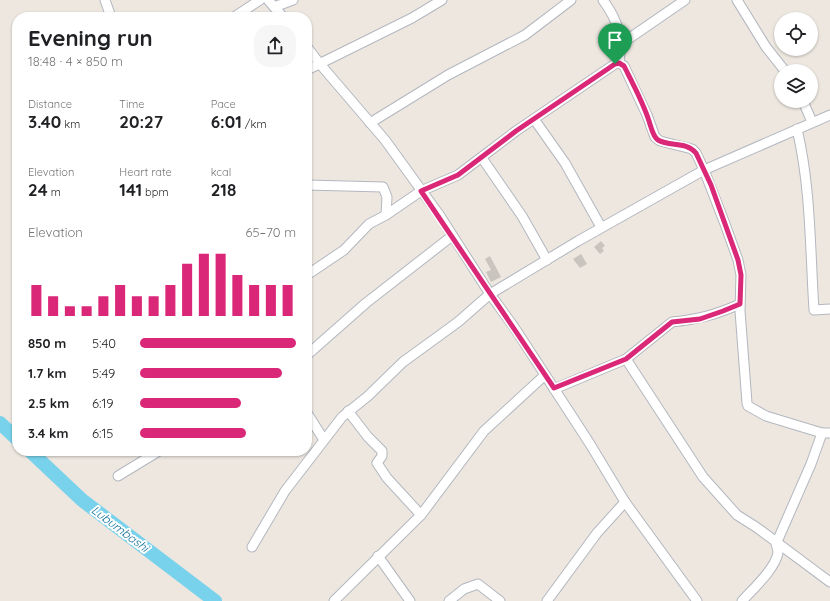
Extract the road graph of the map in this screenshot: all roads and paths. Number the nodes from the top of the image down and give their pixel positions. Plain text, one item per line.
1 (105, 0) edge
2 (260, 0) edge
3 (293, 0) edge
4 (442, 0) edge
5 (571, 0) edge
6 (603, 0) edge
7 (685, 0) edge
8 (737, 0) edge
9 (271, 4) edge
10 (109, 12) edge
11 (242, 12) edge
12 (278, 12) edge
13 (621, 44) junction
14 (312, 54) edge
15 (619, 63) junction
16 (320, 64) junction
17 (779, 64) edge
18 (312, 68) edge
19 (806, 108) edge
20 (830, 115) edge
21 (534, 119) junction
22 (812, 122) junction
23 (370, 123) junction
24 (797, 128) junction
25 (482, 158) junction
26 (704, 170) junction
27 (312, 185) edge
28 (421, 191) junction
29 (386, 215) junction
30 (601, 227) junction
31 (452, 236) junction
32 (547, 260) junction
33 (312, 272) edge
34 (490, 294) junction
35 (740, 304) junction
36 (830, 309) edge
37 (312, 351) edge
38 (626, 359) junction
39 (545, 374) junction
40 (554, 388) junction
41 (348, 411) junction
42 (312, 421) edge
43 (826, 433) edge
44 (324, 440) junction
45 (151, 456) edge
46 (312, 456) edge
47 (312, 456) edge
48 (118, 476) dead end
49 (625, 502) junction
50 (421, 515) junction
51 (776, 544) junction
52 (252, 547) dead end
53 (378, 556) junction
54 (830, 582) edge
55 (334, 601) edge
56 (410, 601) edge
57 (450, 601) edge
58 (500, 601) edge
59 (547, 601) edge
60 (697, 601) edge
61 (742, 601) edge

1 - 10 street
2 - 11 street
3 - 9 street
4 - 16 street
5 - 23 street
6 - 13 street
7 - 13 street
8 - 17 street
9 - 12 street
13 - 15 street
14 - 16 street
15 - 21 street
15 - 26 street
16 - 18 street
16 - 23 street
19 - 22 street
20 - 22 street
21 - 25 street
21 - 30 street
22 - 24 street
23 - 28 street
24 - 26 street
24 - 36 street
25 - 28 street
25 - 32 street
26 - 30 street
26 - 35 street
27 - 29 street
28 - 29 street
28 - 31 street
29 - 33 street
30 - 32 street
31 - 34 street
31 - 37 street
32 - 34 street
34 - 39 street
34 - 41 street
35 - 38 street
35 - 43 street
38 - 40 street
38 - 51 street
39 - 40 street
39 - 50 street
40 - 49 street
41 - 44 street
41 - 50 street
42 - 44 street
43 - 51 street
44 - 47 street
45 - 48 street
46 - 52 street
49 - 59 street
49 - 60 street
50 - 53 street
51 - 54 street
51 - 61 street
53 - 55 street
53 - 56 street
57 - 58 street

